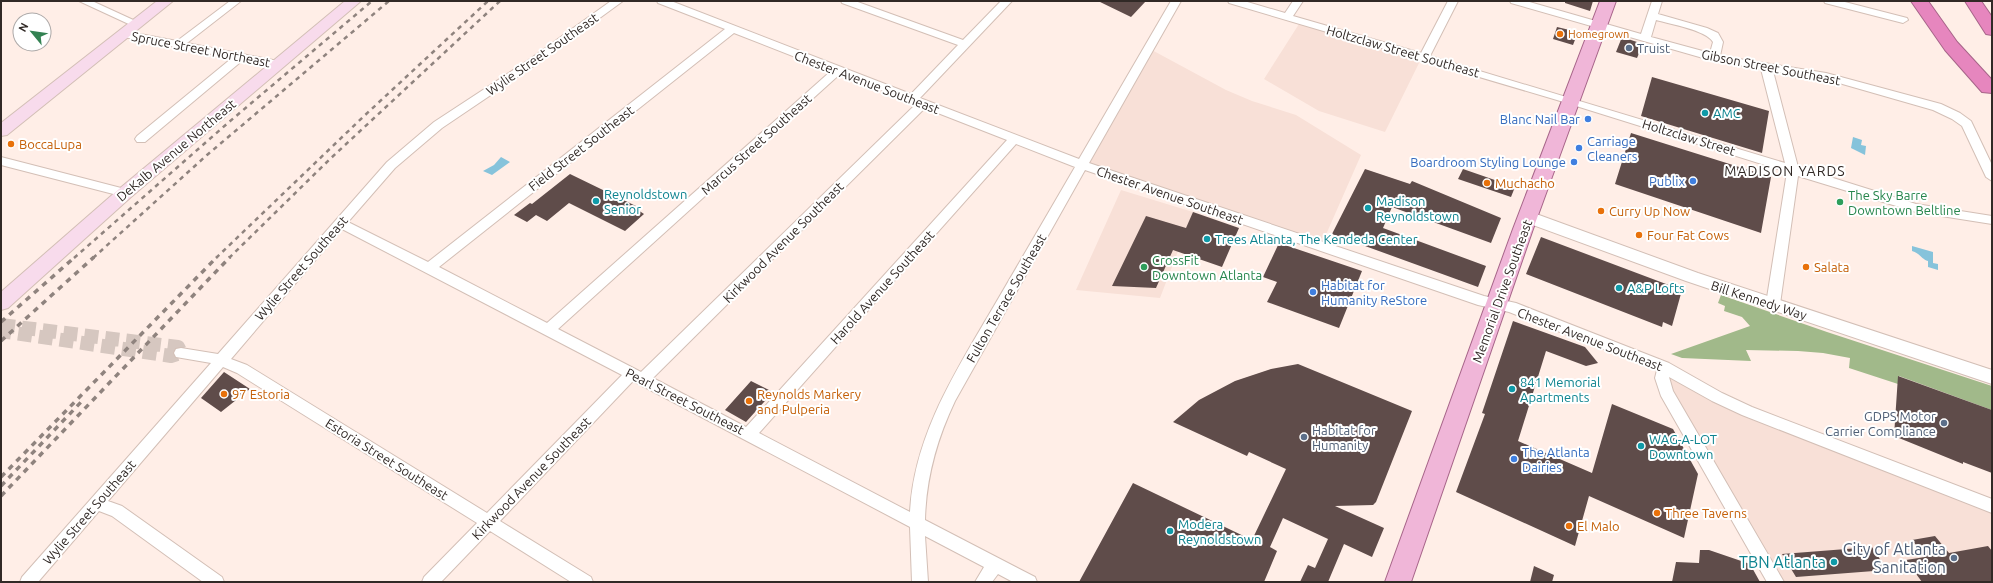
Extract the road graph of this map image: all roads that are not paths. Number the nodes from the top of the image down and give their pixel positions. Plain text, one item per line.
1 (84, 1) edge
2 (166, 1) edge
3 (236, 1) edge
4 (354, 1) edge
5 (618, 1) edge
6 (662, 1) edge
7 (846, 1) edge
8 (1007, 1) edge
9 (1176, 1) edge
10 (1234, 1) edge
11 (1298, 1) edge
12 (1453, 1) edge
13 (1515, 1) edge
14 (1608, 1) edge
15 (1657, 1) edge
16 (1829, 1) edge
17 (1919, 1) edge
18 (1936, 1) edge
19 (1973, 1) edge
20 (1652, 16) junction
21 (1287, 17) junction
22 (1903, 20) dead end
23 (137, 24) junction
24 (1599, 25) junction
25 (732, 29) junction
26 (1992, 30) edge
27 (124, 34) junction
28 (1645, 38) junction
29 (965, 44) junction
30 (178, 45) junction
31 (240, 56) junction
32 (1424, 57) junction
33 (1714, 58) junction
34 (278, 64) junction
35 (1766, 66) junction
36 (838, 70) junction
37 (1990, 91) edge
38 (1572, 101) junction
39 (918, 102) junction
40 (1, 131) edge
41 (141, 139) dead end
42 (1014, 139) junction
43 (1, 161) edge
44 (1082, 165) junction
45 (1793, 170) junction
46 (1992, 177) edge
47 (125, 193) junction
48 (1528, 217) junction
49 (1992, 220) edge
50 (339, 224) junction
51 (429, 268) junction
52 (1, 303) edge
53 (1498, 304) junction
54 (1773, 304) junction
55 (548, 330) junction
56 (181, 353) dead end
57 (221, 360) junction
58 (1664, 367) junction
59 (638, 377) junction
60 (1992, 377) edge
61 (749, 434) junction
62 (96, 503) junction
63 (1992, 506) edge
64 (488, 522) junction
65 (918, 523) junction
66 (995, 564) junction
67 (28, 582) edge
68 (216, 582) edge
69 (430, 582) edge
70 (585, 582) edge
71 (920, 582) edge
72 (983, 582) edge
73 (1029, 582) edge
74 (1398, 582) edge
75 (1776, 582) edge

1 - 23 street, Spruce Street Northeast
2 - 23 main road
3 - 30 street
4 - 34 main road, DeKalb Avenue Northeast
5 - 50 street, Wylie Street Southeast
6 - 25 street, Chester Avenue Southeast
7 - 29 street
8 - 29 street, Kirkwood Avenue Southeast
9 - 44 street, Fulton Terrace Southeast
10 - 21 street, Holtzclaw Street Southeast
11 - 21 street
12 - 32 street
13 - 24 street, Gibson Street Southeast
14 - 24 main road, Memorial Drive Southeast
15 - 20 street
16 - 22 street
17 - 37 highway
18 - 37 highway
19 - 26 highway
20 - 28 street
20 - 33 street
21 - 32 street, Holtzclaw Street Southeast
23 - 27 main road
24 - 28 street, Gibson Street Southeast
24 - 38 main road, Memorial Drive Southeast
25 - 36 street, Chester Avenue Southeast
25 - 51 street, Field Street Southeast
27 - 30 street, Spruce Street Northeast
27 - 40 main road
28 - 33 street, Gibson Street Southeast
29 - 39 street, Kirkwood Avenue Southeast
30 - 31 street, Spruce Street Northeast
31 - 34 street, Spruce Street Northeast
31 - 41 street
32 - 38 street, Holtzclaw Street Southeast
33 - 35 street, Gibson Street Southeast
34 - 47 main road, DeKalb Avenue Northeast
35 - 45 street
35 - 46 street, Gibson Street Southeast
36 - 39 street, Chester Avenue Southeast
36 - 55 street, Marcus Street Southeast
38 - 45 street, Holtzclaw Street
38 - 48 main road, Memorial Drive Southeast
39 - 42 street, Chester Avenue Southeast
39 - 59 street, Kirkwood Avenue Southeast
42 - 44 street, Chester Avenue Southeast
42 - 61 street, Harold Avenue Southeast
43 - 47 street
44 - 53 street, Chester Avenue Southeast
44 - 65 street, Fulton Terrace Southeast
45 - 49 street, Holtzclaw Street
45 - 54 street
47 - 52 main road, DeKalb Avenue Northeast
48 - 53 main road, Memorial Drive Southeast
48 - 54 street, Bill Kennedy Way
50 - 51 street, Pearl Street Southeast
50 - 57 street, Wylie Street Southeast
51 - 55 street, Pearl Street Southeast
53 - 58 street, Chester Avenue Southeast
53 - 74 main road, Memorial Drive Southeast
54 - 60 street, Bill Kennedy Way
55 - 59 street, Pearl Street Southeast
56 - 57 street, Estoria Street Southeast
57 - 62 street, Wylie Street Southeast
57 - 64 street, Estoria Street Southeast
58 - 63 street, Chester Avenue Southeast
58 - 75 street
59 - 61 street, Pearl Street Southeast
59 - 64 street, Kirkwood Avenue Southeast
61 - 65 street, Pearl Street Southeast
62 - 67 street, Wylie Street Southeast
62 - 68 street
64 - 69 street, Kirkwood Avenue Southeast
64 - 70 street, Estoria Street Southeast
65 - 66 street, Pearl Street Southeast
65 - 71 street, Fulton Terrace Southeast
66 - 72 street
66 - 73 street, Pearl Street Southeast

